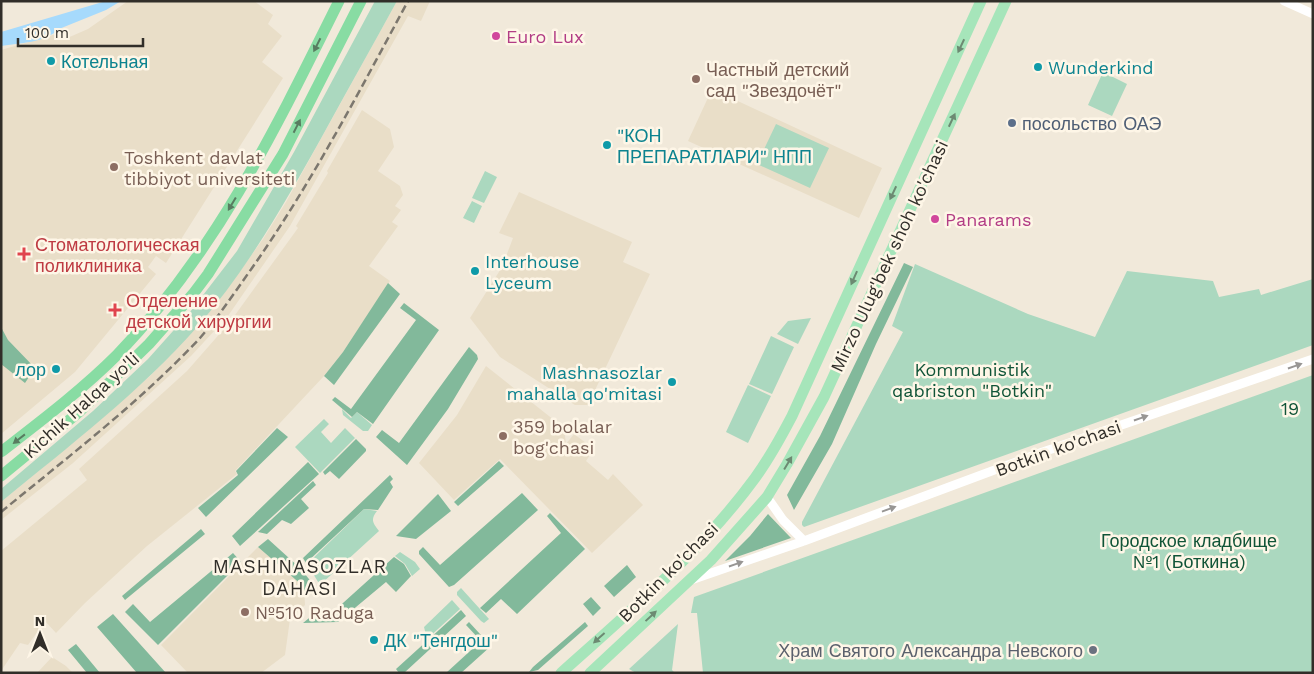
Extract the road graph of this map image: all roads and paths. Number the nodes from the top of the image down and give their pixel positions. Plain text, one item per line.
1 (339, 1) edge
2 (361, 1) edge
3 (981, 1) edge
4 (1006, 1) edge
5 (1284, 1) edge
6 (1313, 14) edge
7 (874, 234) junction
8 (895, 244) junction
9 (1313, 359) edge
10 (1, 452) edge
11 (1, 476) edge
12 (746, 490) junction
13 (764, 500) junction
14 (804, 541) junction
15 (690, 580) junction
16 (561, 673) edge
17 (590, 673) edge

1 -> 10 highway, Kichik Halqa yo'li
11 -> 2 highway, Kichik Halqa yo'li
3 -> 7 main road, Mirzo Ulug'bek shoh ko'chasi
8 -> 4 main road, Mirzo Ulug'bek shoh ko'chasi
5 - 6 street
7 - 8 main road
7 -> 12 main road, Mirzo Ulug'bek shoh ko'chasi
13 -> 8 main road, Mirzo Ulug'bek shoh ko'chasi
14 -> 9 street, Botkin ko'chasi
12 - 13 main road
12 -> 16 main road, Botkin ko'chasi
13 - 14 street
13 - 15 main road, Botkin ko'chasi
15 -> 14 street, Botkin ko'chasi
17 -> 15 main road, Botkin ko'chasi

